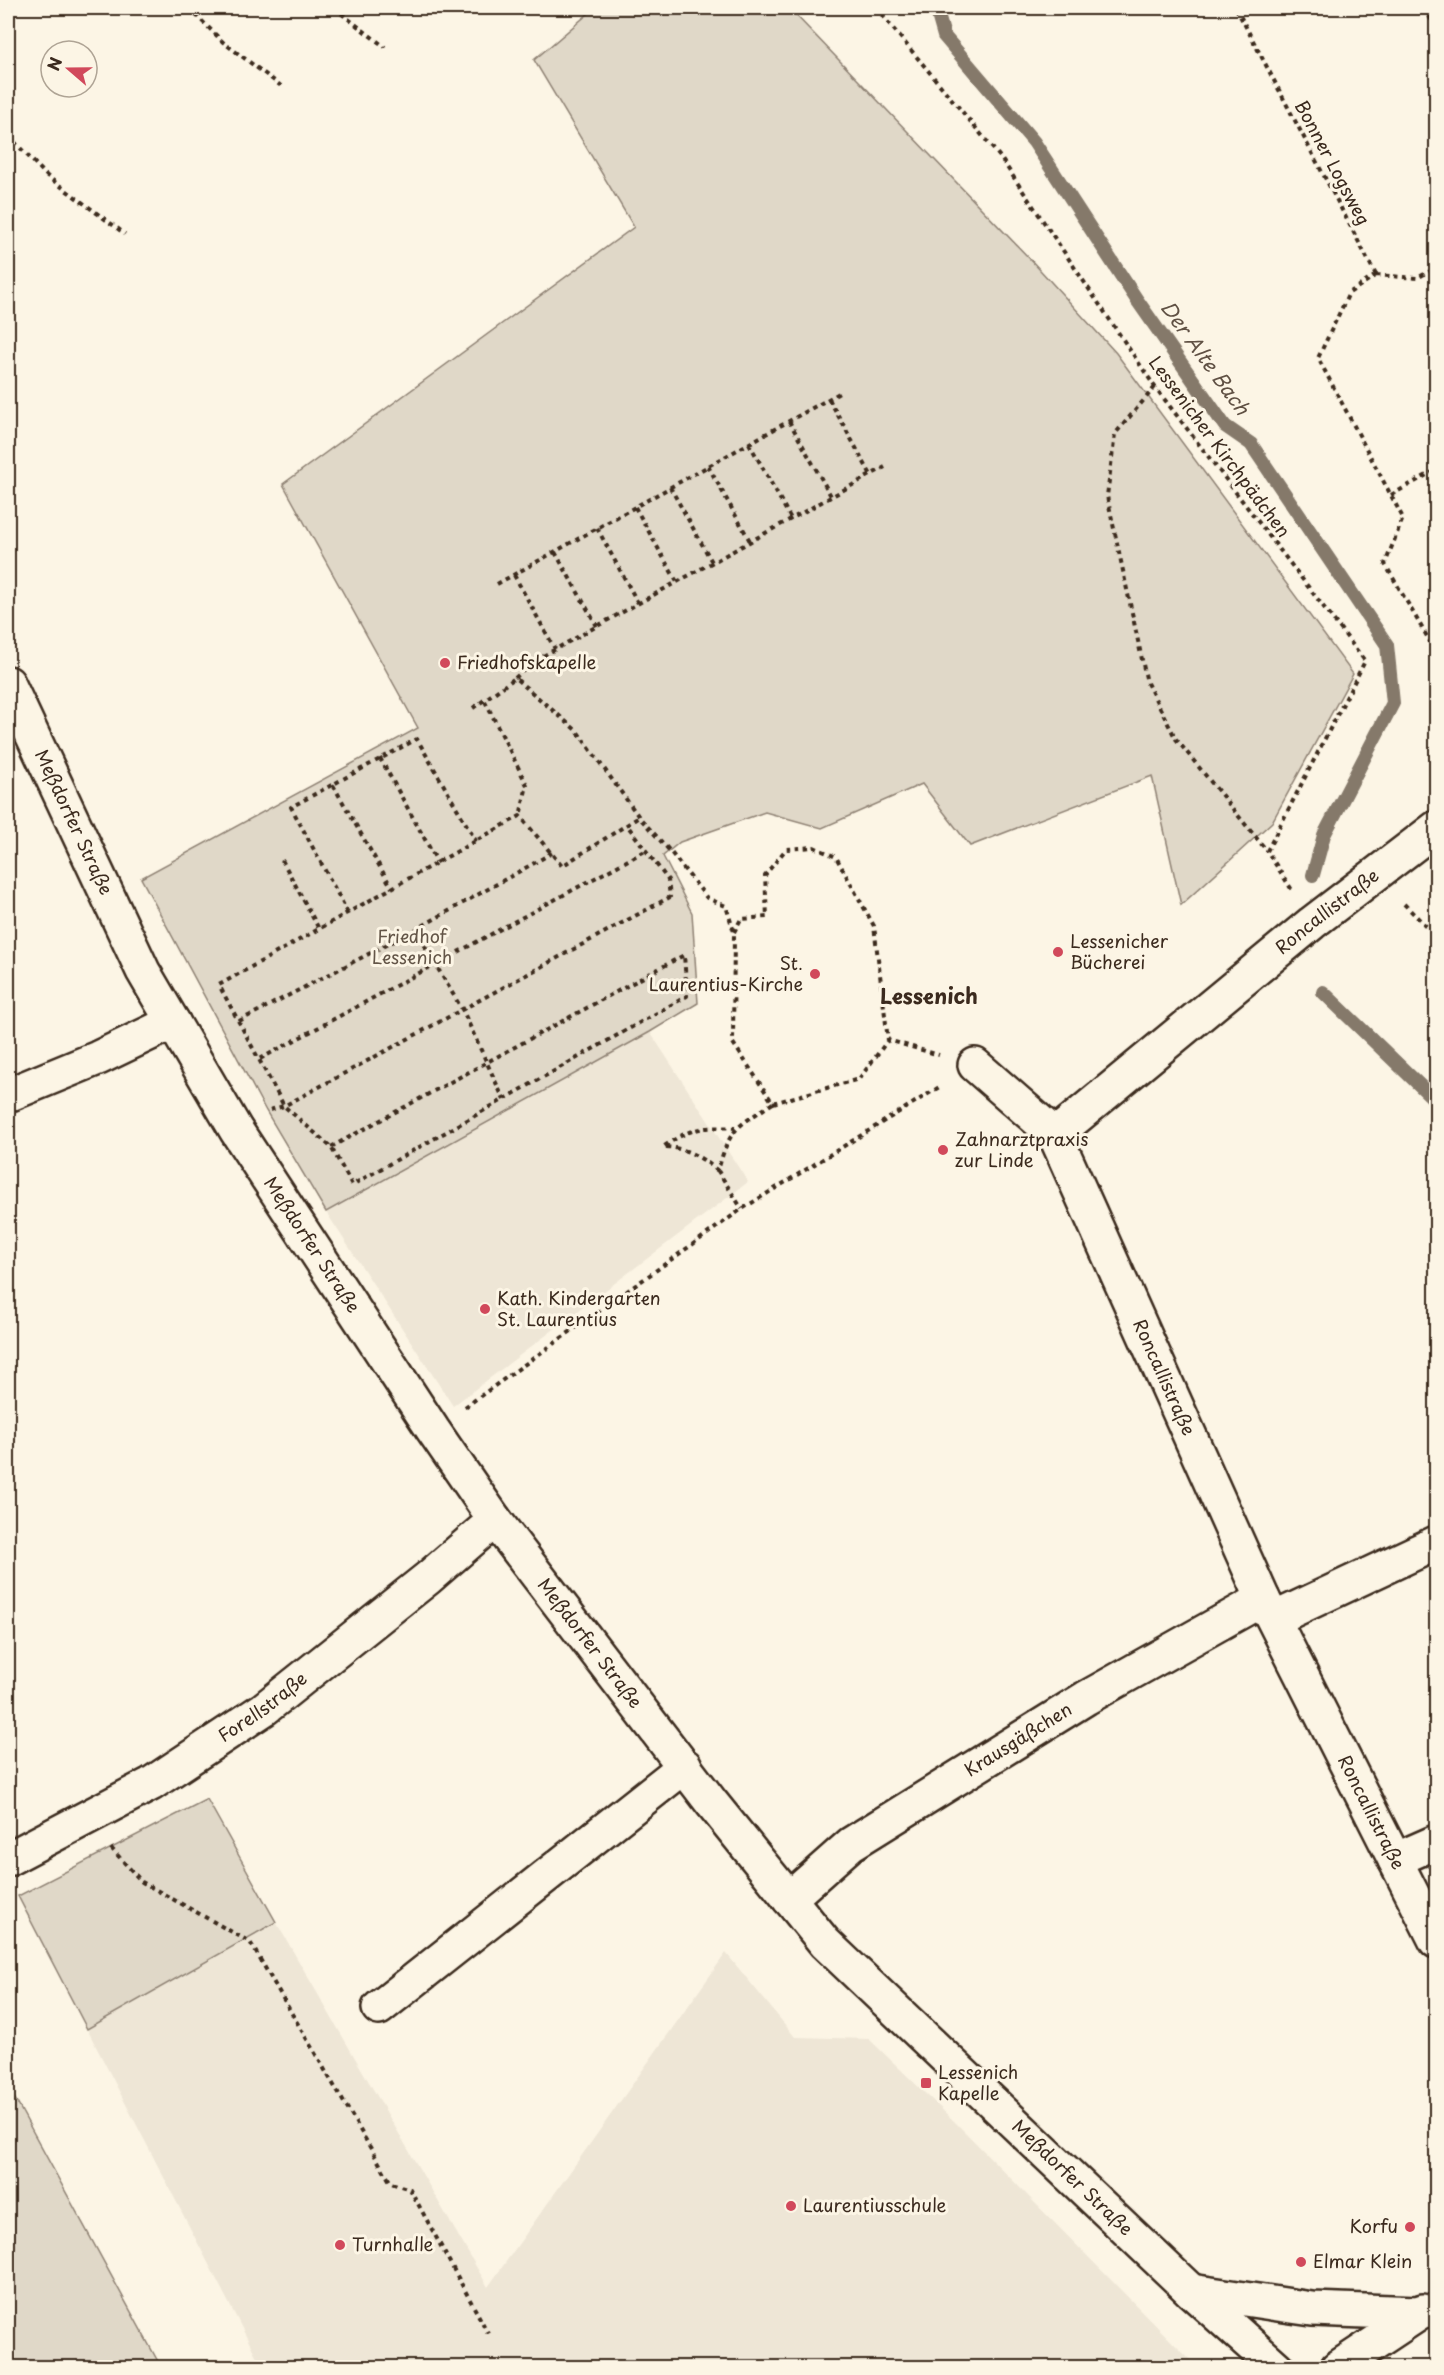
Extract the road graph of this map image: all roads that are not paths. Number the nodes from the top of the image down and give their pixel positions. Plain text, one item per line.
1 (8, 683) edge
2 (1437, 828) edge
3 (173, 1022) junction
4 (975, 1065) road end
5 (8, 1095) edge
6 (1055, 1135) junction
7 (495, 1520) junction
8 (1437, 1543) edge
9 (1268, 1609) junction
10 (685, 1766) junction
11 (1437, 1842) edge
12 (8, 1859) edge
13 (1395, 1860) junction
14 (789, 1899) junction
15 (1437, 1941) edge
16 (379, 2008) dead end
17 (1191, 2291) junction
18 (1427, 2308) edge
19 (1277, 2367) edge
20 (1336, 2367) edge

1 - 3 street, Meßdorfer Straße
2 - 6 street, Roncallistraße
3 - 5 street
3 - 7 street, Meßdorfer Straße
4 - 6 street, Roncallistraße
6 - 9 street, Roncallistraße
7 - 10 street, Meßdorfer Straße
7 - 12 street, Forellstraße
8 - 9 street
9 - 13 street, Roncallistraße
9 - 14 street, Krausgäßchen
10 - 14 street, Meßdorfer Straße
10 - 16 street
11 - 13 street
13 - 15 street, Roncallistraße
14 - 17 street, Meßdorfer Straße
17 - 18 street
17 - 19 street, Meßdorfer Straße
18 - 20 street

